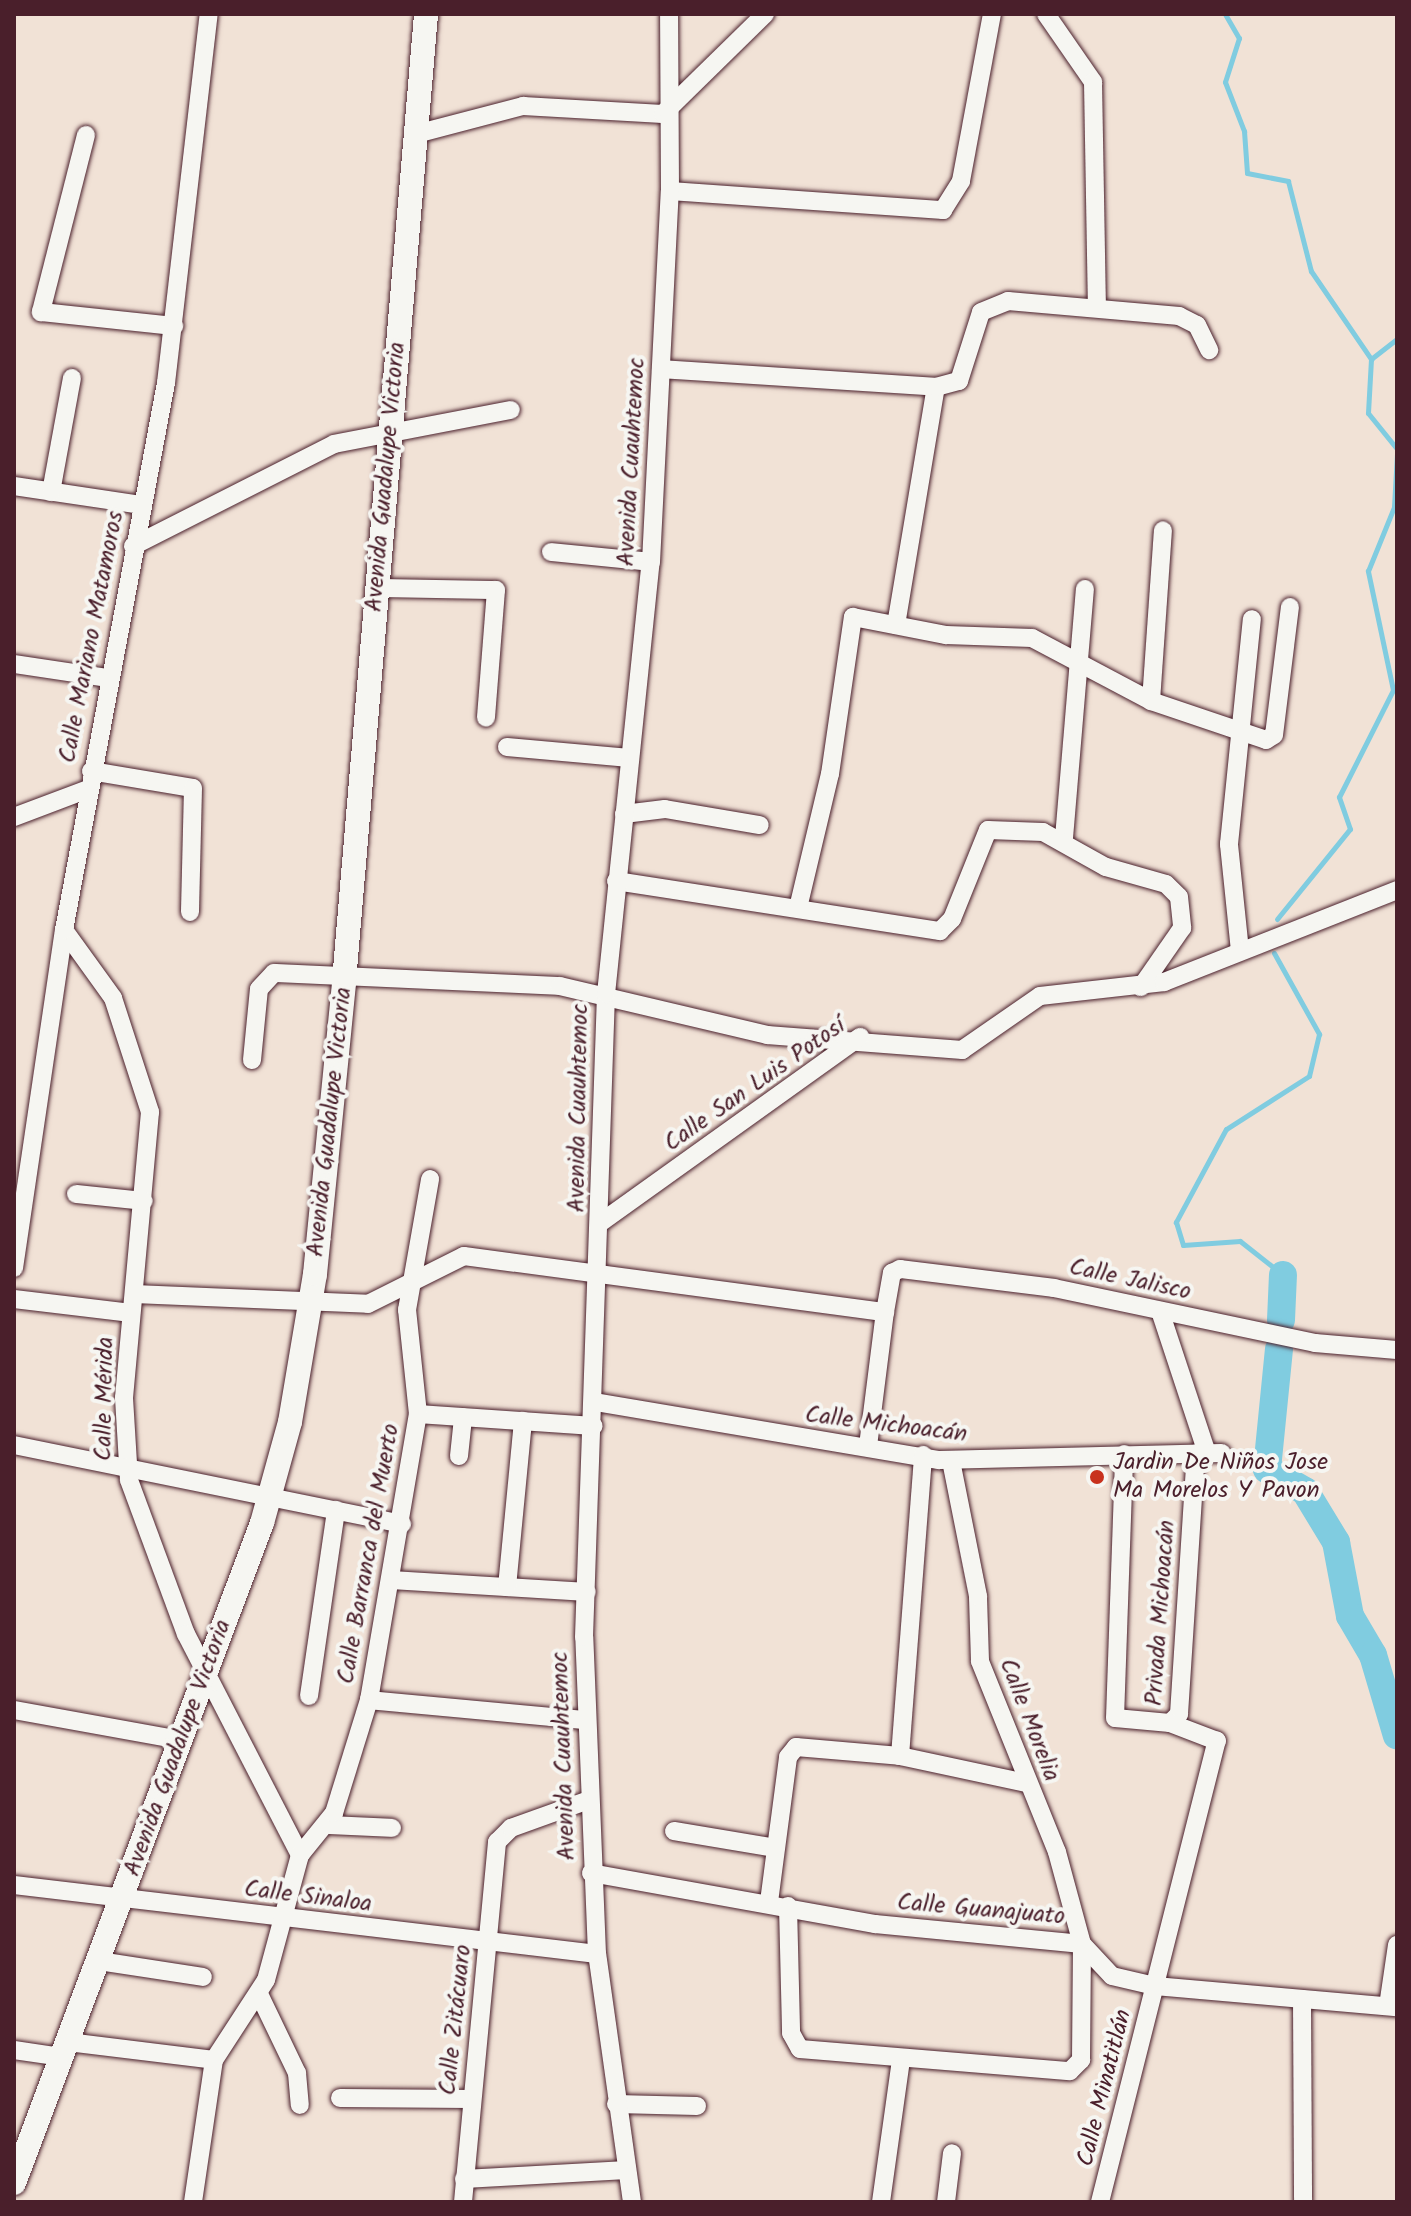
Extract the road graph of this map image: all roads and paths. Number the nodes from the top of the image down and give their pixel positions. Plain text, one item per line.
1 (209, 14) edge
2 (426, 14) edge
3 (669, 14) edge
4 (765, 14) edge
5 (992, 14) edge
6 (1046, 14) edge
7 (671, 111) junction
8 (416, 134) junction
9 (86, 135) dead end
10 (670, 191) junction
11 (1097, 306) junction
12 (174, 326) junction
13 (1209, 350) dead end
14 (661, 369) junction
15 (72, 378) dead end
16 (936, 387) junction
17 (511, 410) dead end
18 (390, 433) junction
19 (14, 486) edge
20 (51, 492) junction
21 (141, 505) junction
22 (1163, 530) dead end
23 (133, 546) junction
24 (551, 552) dead end
25 (651, 562) junction
26 (376, 588) junction
27 (1085, 589) dead end
28 (1290, 607) dead end
29 (1252, 619) dead end
30 (896, 625) junction
31 (14, 664) edge
32 (1081, 664) junction
33 (108, 678) junction
34 (1151, 701) junction
35 (486, 718) dead end
36 (1244, 737) junction
37 (507, 747) dead end
38 (630, 758) junction
39 (89, 780) junction
40 (624, 814) junction
41 (14, 817) edge
42 (760, 825) dead end
43 (1064, 838) junction
44 (616, 881) junction
45 (1397, 890) edge
46 (798, 908) junction
47 (190, 912) dead end
48 (64, 930) junction
49 (1240, 951) junction
50 (344, 981) junction
51 (1141, 987) junction
52 (606, 994) junction
53 (860, 1037) junction
54 (252, 1060) dead end
55 (22, 1174) edge
56 (430, 1179) dead end
57 (76, 1194) dead end
58 (144, 1201) junction
59 (600, 1223) junction
60 (14, 1268) edge
61 (600, 1271) junction
62 (408, 1281) junction
63 (14, 1299) edge
64 (132, 1304) junction
65 (311, 1304) junction
66 (1160, 1311) junction
67 (885, 1312) junction
68 (1397, 1350) edge
69 (595, 1402) junction
70 (418, 1414) junction
71 (463, 1417) junction
72 (523, 1421) junction
73 (594, 1426) junction
74 (14, 1445) edge
75 (868, 1446) junction
76 (1208, 1453) junction
77 (1124, 1454) junction
78 (923, 1455) junction
79 (459, 1456) dead end
80 (951, 1461) junction
81 (126, 1465) junction
82 (272, 1496) junction
83 (336, 1510) junction
84 (402, 1524) junction
85 (392, 1580) junction
86 (507, 1587) junction
87 (587, 1592) junction
88 (205, 1674) junction
89 (309, 1696) dead end
90 (369, 1700) junction
91 (14, 1710) edge
92 (583, 1720) junction
93 (1170, 1723) junction
94 (180, 1740) junction
95 (900, 1756) junction
96 (1026, 1783) junction
97 (586, 1801) junction
98 (327, 1825) junction
99 (392, 1828) dead end
100 (674, 1831) dead end
101 (776, 1848) junction
102 (300, 1855) junction
103 (591, 1873) junction
104 (14, 1885) edge
105 (122, 1899) junction
106 (769, 1902) junction
107 (788, 1906) junction
108 (283, 1919) junction
109 (488, 1942) junction
110 (1082, 1944) junction
111 (1397, 1945) edge
112 (597, 1954) junction
113 (99, 1961) junction
114 (203, 1977) dead end
115 (1155, 1986) junction
116 (259, 1994) junction
117 (1302, 1999) junction
118 (1393, 2007) edge
119 (14, 2050) edge
120 (65, 2050) junction
121 (214, 2060) junction
122 (901, 2060) junction
123 (340, 2098) dead end
124 (471, 2099) junction
125 (616, 2104) junction
126 (300, 2105) dead end
127 (697, 2106) dead end
128 (952, 2153) dead end
129 (627, 2170) junction
130 (464, 2179) junction
131 (14, 2183) edge
132 (193, 2202) edge
133 (463, 2202) edge
134 (632, 2202) edge
135 (881, 2202) edge
136 (946, 2202) edge
137 (1100, 2202) edge
138 (1303, 2202) edge

1 - 12 street, Calle Mariano Matamoros
2 - 8 main road, Avenida Guadalupe Victoria
3 - 7 street, Avenida Cuauhtemoc
4 - 7 street
5 - 10 street
6 - 11 street
7 - 8 street
7 - 10 street, Avenida Cuauhtemoc
8 - 18 main road, Avenida Guadalupe Victoria
9 - 12 street
10 - 14 street, Avenida Cuauhtemoc
11 - 13 street
11 - 16 street
12 - 21 street, Calle Mariano Matamoros
14 - 16 street
14 - 25 street, Avenida Cuauhtemoc
15 - 20 street
16 - 30 street
17 - 18 street
18 - 23 street
18 - 26 main road, Avenida Guadalupe Victoria
19 - 20 street
20 - 21 street
21 - 23 street, Calle Mariano Matamoros
22 - 34 street
23 - 33 street, Calle Mariano Matamoros
24 - 25 street
25 - 38 street, Avenida Cuauhtemoc
26 - 35 street
26 - 50 main road, Avenida Guadalupe Victoria
27 - 32 street
28 - 36 street
29 - 36 street
30 - 32 street
30 - 46 street
31 - 33 street
32 - 34 street
32 - 43 street
33 - 39 street, Calle Mariano Matamoros
34 - 36 street
36 - 49 street
37 - 38 street
38 - 40 street, Avenida Cuauhtemoc
39 - 41 street
39 - 47 street
39 - 48 street, Calle Mariano Matamoros
40 - 42 street
40 - 44 street, Avenida Cuauhtemoc
43 - 46 street
43 - 51 street
44 - 46 street
44 - 52 street, Avenida Cuauhtemoc
45 - 49 street, Calle San Luis Potosí
48 - 55 street, Calle Mariano Matamoros
48 - 58 street, Calle Mérida
49 - 51 street, Calle San Luis Potosí
50 - 52 street
50 - 54 street
50 - 65 main road, Avenida Guadalupe Victoria
51 - 53 street, Calle San Luis Potosí
52 - 53 street
52 - 59 street, Avenida Cuauhtemoc
53 - 59 street, Calle San Luis Potosí
55 - 60 street, Calle Mariano Matamoros
56 - 62 street, Calle Barranca del Muerto
57 - 58 street
58 - 64 street, Calle Mérida
59 - 61 street, Avenida Cuauhtemoc
61 - 62 street
61 - 67 street
61 - 69 street, Avenida Cuauhtemoc
62 - 65 street
62 - 70 street, Calle Barranca del Muerto
63 - 64 street
64 - 65 street
64 - 81 street, Calle Mérida
65 - 82 main road, Avenida Guadalupe Victoria
66 - 67 street, Calle Jalisco
66 - 68 street, Calle Jalisco
66 - 76 street
67 - 75 street, Calle Jalisco
69 - 73 street, Avenida Cuauhtemoc
69 - 75 street, Calle Michoacán
70 - 71 street
70 - 84 street, Calle Barranca del Muerto
71 - 72 street
71 - 79 street
72 - 73 street
72 - 86 street
73 - 87 street, Avenida Cuauhtemoc
74 - 81 street
75 - 78 street, Calle Michoacán
76 - 77 street, Calle Michoacán
76 - 93 street, Privada Michoacán
77 - 80 street, Calle Michoacán
77 - 93 street
78 - 80 street, Calle Michoacán
78 - 95 street
80 - 96 street, Calle Morelia
81 - 82 street
81 - 88 street, Calle Mérida
82 - 83 street
82 - 88 main road, Avenida Guadalupe Victoria
83 - 84 street
83 - 89 street
84 - 85 street, Calle Barranca del Muerto
85 - 86 street
85 - 90 street, Calle Barranca del Muerto
86 - 87 street
87 - 92 street, Avenida Cuauhtemoc
88 - 94 main road, Avenida Guadalupe Victoria
88 - 102 street, Calle Mérida
90 - 92 street
90 - 98 street, Calle Barranca del Muerto
91 - 94 street
92 - 97 street, Avenida Cuauhtemoc
93 - 115 street, Calle Minatitlán
94 - 105 main road, Avenida Guadalupe Victoria
95 - 96 street
95 - 101 street
96 - 110 street, Calle Morelia
97 - 103 street, Avenida Cuauhtemoc
97 - 109 street, Calle Zitácuaro
98 - 99 street
98 - 102 street, Calle Barranca del Muerto
100 - 101 street
101 - 106 street
102 - 108 street, Calle Barranca del Muerto
103 - 106 street, Calle Guanajuato
103 - 112 street, Avenida Cuauhtemoc
104 - 105 street, Calle Sinaloa
105 - 108 street, Calle Sinaloa
105 - 113 main road, Avenida Guadalupe Victoria
106 - 107 street, Calle Guanajuato
107 - 110 street, Calle Guanajuato
107 - 122 street
108 - 109 street, Calle Sinaloa
108 - 116 street, Calle Barranca del Muerto
109 - 112 street, Calle Sinaloa
109 - 124 street, Calle Zitácuaro
110 - 115 street, Calle Guanajuato
110 - 122 street
111 - 118 street
112 - 125 street, Avenida Cuauhtemoc
113 - 114 street
113 - 120 main road, Avenida Guadalupe Victoria
115 - 117 street, Calle Guanajuato
115 - 137 street, Calle Minatitlán
116 - 121 street, Calle Barranca del Muerto
116 - 126 street
117 - 118 street, Calle Guanajuato
117 - 138 street
119 - 120 street
120 - 121 street
120 - 131 main road, Avenida Guadalupe Victoria
121 - 132 street
122 - 135 street
123 - 124 street
124 - 130 street, Calle Zitácuaro
125 - 127 street
125 - 129 street, Avenida Cuauhtemoc
128 - 136 street
129 - 130 street
129 - 134 street, Avenida Cuauhtemoc
130 - 133 street, Calle Zitácuaro

